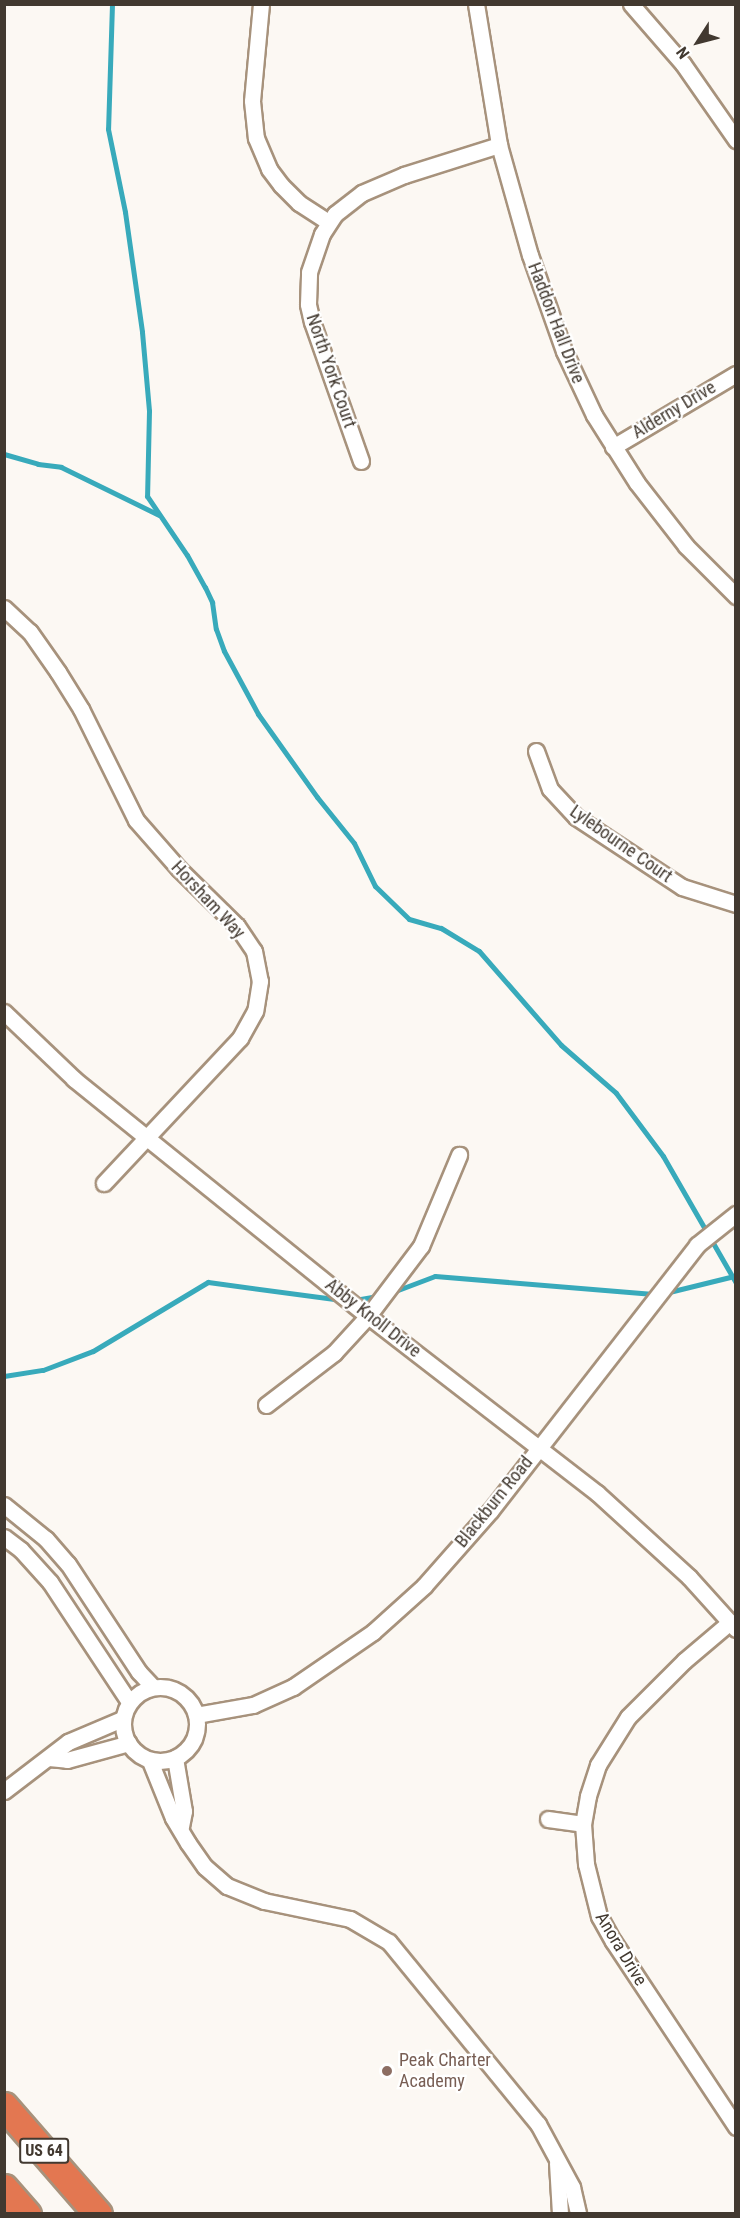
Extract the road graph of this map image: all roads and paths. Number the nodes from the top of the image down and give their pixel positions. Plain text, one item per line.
1 (261, 4) edge
2 (476, 4) edge
3 (631, 4) edge
4 (735, 140) edge
5 (499, 145) junction
6 (328, 222) junction
7 (735, 374) edge
8 (613, 447) junction
9 (361, 461) dead end
10 (735, 596) edge
11 (4, 608) edge
12 (536, 751) dead end
13 (735, 904) edge
14 (4, 1012) edge
15 (148, 1136) junction
16 (459, 1155) dead end
17 (104, 1183) dead end
18 (735, 1214) edge
19 (368, 1316) junction
20 (266, 1405) dead end
21 (540, 1446) junction
22 (4, 1505) edge
23 (4, 1537) edge
24 (733, 1626) edge
25 (153, 1687) junction
26 (129, 1702) junction
27 (196, 1715) junction
28 (122, 1719) junction
29 (129, 1743) junction
30 (50, 1758) junction
31 (175, 1758) junction
32 (150, 1761) junction
33 (4, 1791) edge
34 (548, 1819) dead end
35 (583, 1824) junction
36 (181, 1827) junction
37 (4, 2106) edge
38 (4, 2127) edge
39 (735, 2127) edge
40 (555, 2152) junction
41 (4, 2188) edge
42 (91, 2205) edge
43 (27, 2214) edge
44 (560, 2214) edge
45 (578, 2214) edge

1 - 6 street
2 - 5 street, Haddon Hall Drive
3 - 4 street
5 - 6 street, North York Court
5 - 8 street, Haddon Hall Drive
6 - 9 street, North York Court
7 - 8 street, Alderny Drive
8 - 10 street, Haddon Hall Drive
11 - 15 street, Horsham Way
12 - 13 street, Lylebourne Court
14 - 15 street, Abby Knoll Drive
15 - 17 street, Horsham Way
15 - 19 street, Abby Knoll Drive
16 - 19 street
18 - 21 street, Blackburn Road
19 - 20 street
19 - 21 street, Abby Knoll Drive
21 - 24 street, Abby Knoll Drive
21 - 27 street, Blackburn Road
22 - 25 street
23 - 26 street
24 - 35 street, Anora Drive
25 - 26 street
25 - 27 street
26 - 28 street
27 - 31 street
28 - 29 street
28 - 30 street
29 - 30 street
29 - 32 street
30 - 33 street
31 - 32 street
31 - 36 street
32 - 36 street
34 - 35 street
35 - 39 street, Anora Drive
36 - 40 street
37 - 42 highway, US 64
38 - 42 highway
40 - 44 street
40 - 45 street
41 - 43 highway

